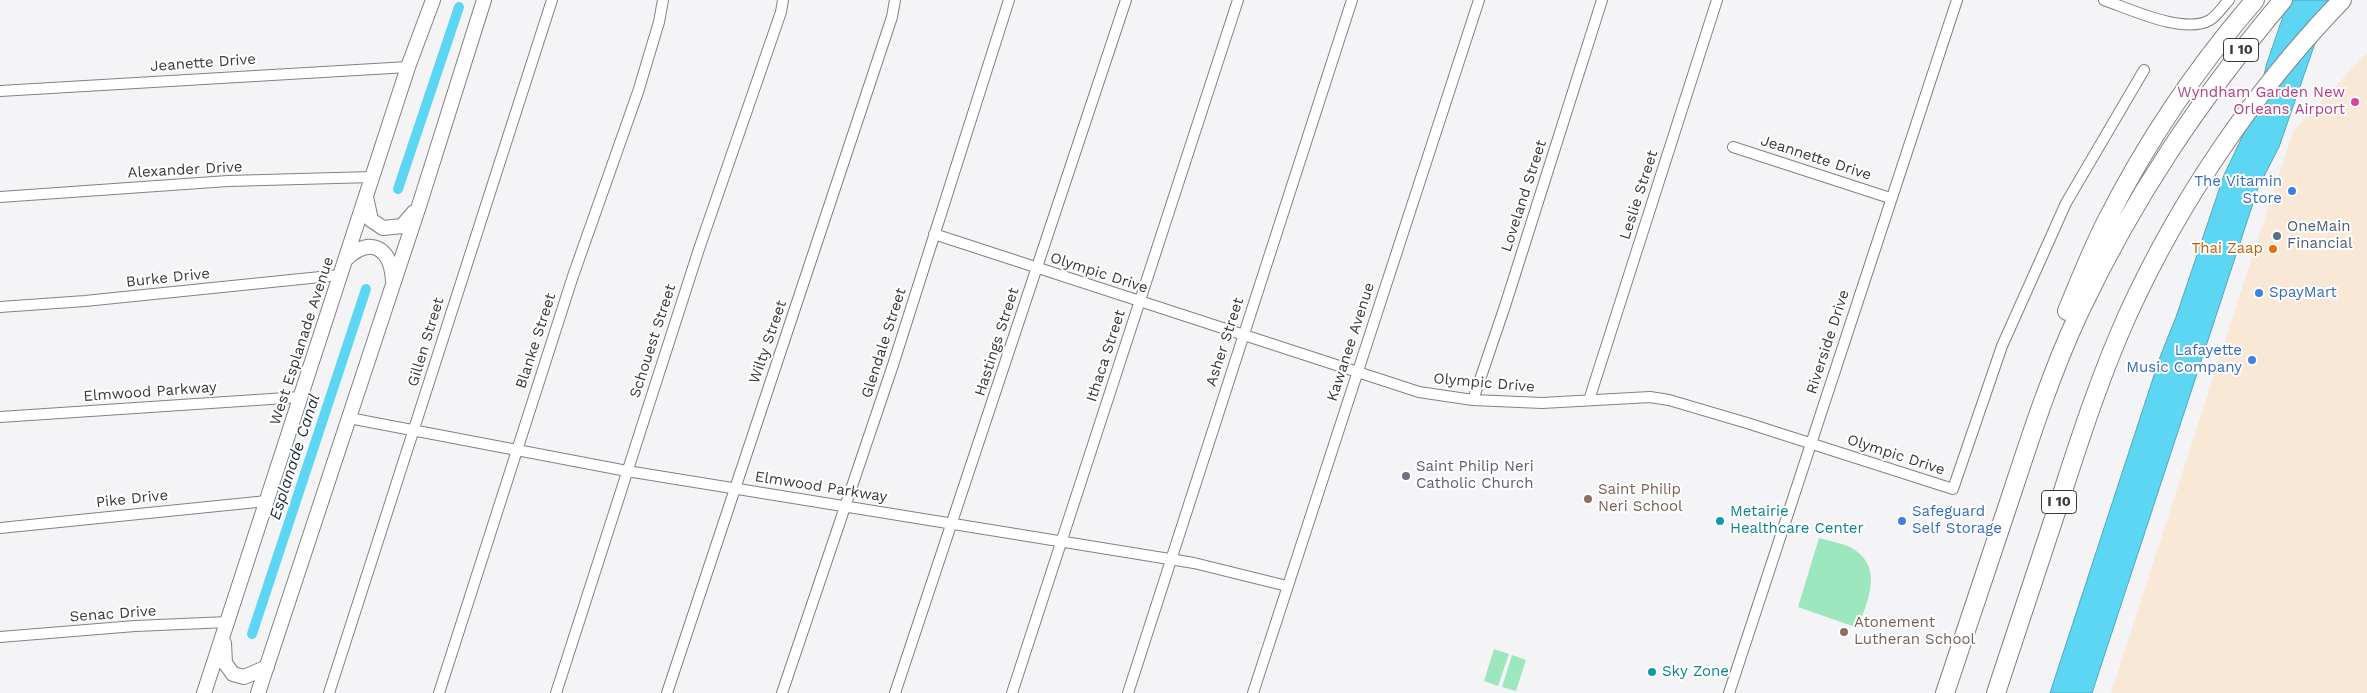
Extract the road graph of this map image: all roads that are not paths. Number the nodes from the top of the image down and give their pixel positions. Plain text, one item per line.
1 (433, 0) edge
2 (484, 0) edge
3 (552, 0) edge
4 (663, 0) edge
5 (783, 0) edge
6 (895, 0) edge
7 (1009, 0) edge
8 (1126, 0) edge
9 (1238, 0) edge
10 (1352, 0) edge
11 (1479, 0) edge
12 (1602, 0) edge
13 (1717, 0) edge
14 (1956, 0) edge
15 (2104, 0) edge
16 (2229, 0) edge
17 (2255, 0) edge
18 (2283, 0) edge
19 (2342, 0) edge
20 (408, 67) junction
21 (2144, 70) dead end
22 (0, 91) edge
23 (1733, 147) dead end
24 (372, 177) junction
25 (366, 196) junction
26 (0, 197) edge
27 (1890, 198) junction
28 (419, 206) junction
29 (934, 234) junction
30 (344, 261) junction
31 (1038, 268) junction
32 (340, 275) junction
33 (393, 284) junction
34 (1139, 301) junction
35 (0, 307) edge
36 (1243, 335) junction
37 (1356, 373) junction
38 (301, 398) junction
39 (1472, 400) junction
40 (1589, 400) junction
41 (0, 417) edge
42 (349, 418) junction
43 (414, 431) junction
44 (2031, 433) junction
45 (1810, 444) junction
46 (516, 451) junction
47 (627, 471) junction
48 (734, 489) junction
49 (267, 500) junction
50 (844, 506) junction
51 (953, 523) junction
52 (0, 528) edge
53 (1062, 541) junction
54 (1170, 559) junction
55 (2034, 577) junction
56 (1288, 586) junction
57 (226, 628) junction
58 (0, 637) edge
59 (267, 667) junction
60 (204, 693) edge
61 (258, 693) edge
62 (329, 693) edge
63 (439, 693) edge
64 (556, 693) edge
65 (667, 693) edge
66 (782, 693) edge
67 (895, 693) edge
68 (1012, 693) edge
69 (1128, 693) edge
70 (1253, 693) edge
71 (1729, 693) edge
72 (1946, 693) edge
73 (1996, 693) edge
74 (2003, 693) edge

1 - 20 main road, West Esplanade Avenue
2 - 28 main road
3 - 43 street, Gillen Street
4 - 46 street, Blanke Street
5 - 47 street, Schouest Street
6 - 48 street, Wilty Street
7 - 29 street, Glendale Street
8 - 31 street, Hastings Street
9 - 34 street, Ithaca Street
10 - 36 street, Asher Street
11 - 37 street, Kawanee Avenue
12 - 39 street, Loveland Street
13 - 40 street, Leslie Street
14 - 27 street, Riverside Drive
15 - 16 street
17 - 44 highway
18 - 44 highway, I 10
19 - 55 highway, I 10
20 - 22 street, Jeanette Drive
20 - 24 main road, West Esplanade Avenue
21 - 45 street, Olympic Drive
23 - 27 street, Jeannette Drive
24 - 25 main road, West Esplanade Avenue
24 - 26 street, Alexander Drive
25 - 28 main road
25 - 30 main road, West Esplanade Avenue
27 - 45 street, Riverside Drive
28 - 33 main road
29 - 31 street, Olympic Drive
29 - 50 street, Glendale Street
30 - 32 main road, West Esplanade Avenue
30 - 33 main road
31 - 34 street, Olympic Drive
31 - 51 street, Hastings Street
32 - 35 street, Burke Drive
32 - 38 main road, West Esplanade Avenue
33 - 42 main road
34 - 36 street, Olympic Drive
34 - 53 street, Ithaca Street
36 - 37 street, Olympic Drive
36 - 54 street, Asher Street
37 - 39 street, Olympic Drive
37 - 56 street, Kawanee Avenue
38 - 41 street, Elmwood Parkway
38 - 49 main road, West Esplanade Avenue
39 - 40 street, Olympic Drive
40 - 45 street, Olympic Drive
42 - 43 street, Elmwood Parkway
42 - 59 main road
43 - 46 street, Elmwood Parkway
43 - 62 street, Gillen Street
44 - 72 highway, I 10
45 - 71 street, Riverside Drive
46 - 47 street, Elmwood Parkway
46 - 63 street, Blanke Street
47 - 48 street, Elmwood Parkway
47 - 64 street, Schouest Street
48 - 50 street, Elmwood Parkway
48 - 65 street, Wilty Street
49 - 52 street, Pike Drive
49 - 57 main road, West Esplanade Avenue
50 - 51 street, Elmwood Parkway
50 - 66 street, Glendale Street
51 - 53 street, Elmwood Parkway
51 - 67 street, Hastings Street
53 - 54 street, Elmwood Parkway
53 - 68 street, Ithaca Street
54 - 56 street, Elmwood Parkway
54 - 69 street, Asher Street
55 - 73 highway, I 10
55 - 74 highway
56 - 70 street, Kawanee Avenue
57 - 58 street, Senac Drive
57 - 59 main road
57 - 60 main road, West Esplanade Avenue
59 - 61 main road

